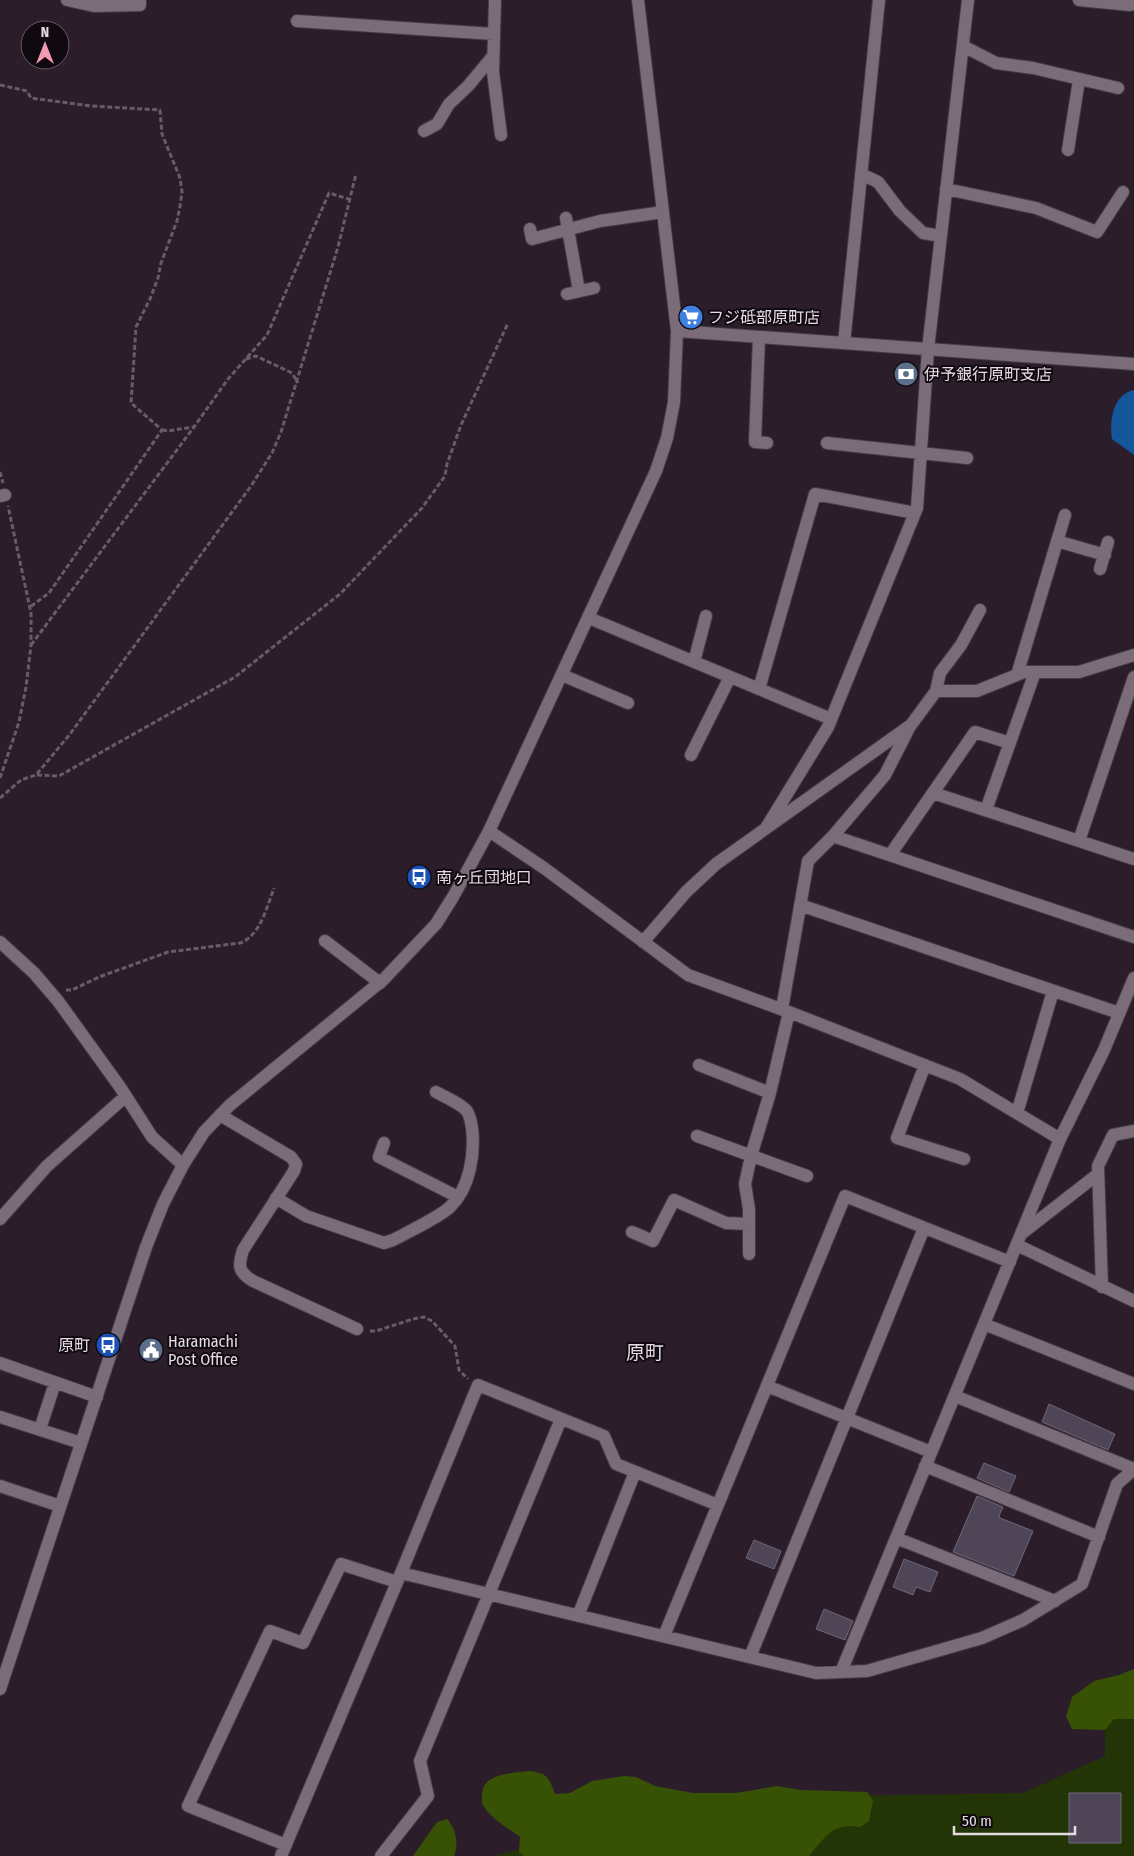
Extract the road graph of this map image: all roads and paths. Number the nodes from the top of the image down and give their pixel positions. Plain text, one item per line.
1 (67, 0) edge
2 (140, 0) edge
3 (495, 0) edge
4 (638, 0) edge
5 (879, 0) edge
6 (968, 0) edge
7 (1079, 0) edge
8 (88, 2) edge
9 (1131, 5) edge
10 (297, 21) dead end
11 (494, 34) junction
12 (963, 46) junction
13 (493, 56) junction
14 (1079, 80) junction
15 (0, 85) edge
16 (1118, 88) dead end
17 (424, 131) dead end
18 (500, 135) dead end
19 (1068, 150) dead end
20 (356, 174) dead end
21 (861, 174) junction
22 (946, 189) junction
23 (1123, 192) dead end
24 (349, 198) junction
25 (663, 212) junction
26 (567, 224) junction
27 (530, 229) dead end
28 (941, 236) junction
29 (594, 288) dead end
30 (508, 323) dead end
31 (677, 331) junction
32 (759, 337) junction
33 (844, 343) junction
34 (928, 349) junction
35 (246, 359) junction
36 (1134, 364) edge
37 (298, 383) junction
38 (194, 427) junction
39 (162, 430) junction
40 (767, 443) dead end
41 (827, 444) dead end
42 (921, 454) junction
43 (967, 458) dead end
44 (0, 472) edge
45 (3, 496) edge
46 (915, 513) junction
47 (1065, 515) dead end
48 (1057, 541) junction
49 (1108, 542) dead end
50 (1104, 555) junction
51 (1100, 569) dead end
52 (30, 607) junction
53 (980, 610) dead end
54 (706, 616) dead end
55 (589, 618) junction
56 (31, 645) junction
57 (1134, 655) edge
58 (694, 662) junction
59 (1035, 672) junction
60 (562, 675) junction
61 (1017, 675) junction
62 (730, 677) junction
63 (1134, 677) edge
64 (759, 689) junction
65 (936, 691) junction
66 (628, 704) dead end
67 (832, 719) junction
68 (910, 726) junction
69 (1010, 743) junction
70 (691, 755) dead end
71 (36, 775) junction
72 (0, 778) edge
73 (933, 792) junction
74 (0, 798) edge
75 (986, 810) junction
76 (766, 828) junction
77 (489, 831) junction
78 (833, 836) junction
79 (1079, 841) junction
80 (890, 855) junction
81 (1134, 860) edge
82 (274, 888) dead end
83 (800, 905) junction
84 (1134, 937) edge
85 (325, 941) dead end
86 (0, 942) edge
87 (643, 942) junction
88 (1134, 978) edge
89 (43, 983) junction
90 (380, 983) junction
91 (1054, 991) junction
92 (786, 1010) junction
93 (1119, 1013) junction
94 (700, 1065) dead end
95 (925, 1065) junction
96 (436, 1092) dead end
97 (770, 1093) junction
98 (126, 1096) junction
99 (1017, 1113) junction
100 (220, 1115) junction
101 (1134, 1131) edge
102 (698, 1136) dead end
103 (1060, 1139) junction
104 (384, 1143) dead end
105 (751, 1156) junction
106 (964, 1159) dead end
107 (183, 1165) junction
108 (1098, 1174) junction
109 (807, 1176) dead end
110 (458, 1197) junction
111 (276, 1198) junction
112 (0, 1220) edge
113 (749, 1224) junction
114 (924, 1228) junction
115 (632, 1232) dead end
116 (1019, 1240) junction
117 (749, 1254) dead end
118 (1010, 1262) junction
119 (1102, 1287) junction
120 (1134, 1301) edge
121 (984, 1324) junction
122 (357, 1329) joint
123 (0, 1363) edge
124 (466, 1379) dead end
125 (55, 1383) junction
126 (1134, 1384) edge
127 (767, 1386) junction
128 (955, 1396) junction
129 (97, 1397) junction
130 (0, 1417) edge
131 (846, 1418) junction
132 (562, 1419) junction
133 (40, 1429) junction
134 (81, 1442) junction
135 (931, 1452) junction
136 (925, 1466) junction
137 (1134, 1469) edge
138 (635, 1472) junction
139 (0, 1486) edge
140 (718, 1505) junction
141 (60, 1506) junction
142 (1099, 1537) junction
143 (896, 1538) junction
144 (399, 1578) junction
145 (488, 1594) junction
146 (1055, 1601) junction
147 (578, 1616) junction
148 (664, 1636) junction
149 (750, 1657) junction
150 (841, 1672) junction
151 (0, 1689) edge
152 (284, 1851) edge
153 (381, 1856) edge

1 - 8 street
2 - 8 street
3 - 11 street
4 - 25 street
5 - 21 street
6 - 12 street
7 - 9 street
10 - 11 street
11 - 13 street
12 - 14 street
12 - 22 street
13 - 17 street
13 - 18 street
14 - 16 street
14 - 19 street
15 - 39 path
20 - 24 path
21 - 28 street
21 - 33 street
22 - 23 street
22 - 28 street
24 - 35 path
24 - 37 path
25 - 26 street
25 - 31 street
26 - 27 street
26 - 29 street
28 - 34 street
30 - 71 path
31 - 32 street
31 - 55 street
32 - 33 street
32 - 40 street
33 - 34 street
34 - 36 street
34 - 42 street
35 - 37 path
35 - 38 path
37 - 71 path
38 - 39 path
38 - 56 path
39 - 52 path
41 - 42 street
42 - 43 street
42 - 46 street
44 - 45 path
45 - 52 path
46 - 64 street
46 - 67 street
47 - 48 street
48 - 50 street
48 - 61 street
49 - 50 street
50 - 51 street
52 - 56 path
53 - 65 street
54 - 58 street
55 - 58 street
55 - 60 street
56 - 72 path
57 - 59 street
58 - 62 street
59 - 61 street
59 - 69 street
60 - 66 street
60 - 77 street
61 - 65 street
62 - 64 street
62 - 70 street
63 - 79 street
64 - 67 street
65 - 68 street
67 - 76 street
68 - 76 street
68 - 78 street
69 - 73 street
69 - 75 street
71 - 74 path
73 - 75 street
73 - 80 street
75 - 79 street
76 - 87 street
77 - 87 street
77 - 90 street
78 - 80 street
78 - 83 street
79 - 81 street
80 - 84 street
82 - 89 path
83 - 91 street
83 - 92 street
85 - 90 street
86 - 89 street
87 - 92 street
88 - 93 street
89 - 98 street
90 - 100 street
91 - 93 street
91 - 99 street
92 - 95 street
92 - 97 street
93 - 103 street
94 - 97 street
95 - 99 street
95 - 106 street
96 - 110 street
97 - 105 street
98 - 107 street
98 - 112 street
99 - 103 street
100 - 107 street
100 - 111 street
101 - 108 street
102 - 105 street
103 - 116 street
104 - 110 street
105 - 109 street
105 - 113 street
107 - 129 street
108 - 116 street
108 - 119 street
110 - 111 street
111 - 122 street
113 - 115 street
113 - 117 street
114 - 118 street
114 - 127 street
114 - 131 street
116 - 118 street
116 - 119 street
118 - 121 street
119 - 120 street
121 - 126 street
121 - 128 street
122 - 124 path
123 - 125 street
125 - 129 street
125 - 133 street
127 - 131 street
127 - 140 street
128 - 135 street
128 - 137 street
129 - 134 street
130 - 133 street
131 - 135 street
131 - 149 street
132 - 138 street
132 - 144 street
132 - 145 street
133 - 134 street
134 - 141 street
135 - 136 street
136 - 142 street
136 - 143 street
137 - 142 street
138 - 140 street
138 - 147 street
139 - 141 street
140 - 148 street
141 - 151 street
142 - 146 street
143 - 146 street
143 - 150 street
144 - 145 street
144 - 152 street
144 - 152 street
145 - 147 street
145 - 153 street
146 - 150 street
147 - 148 street
148 - 149 street
149 - 150 street

